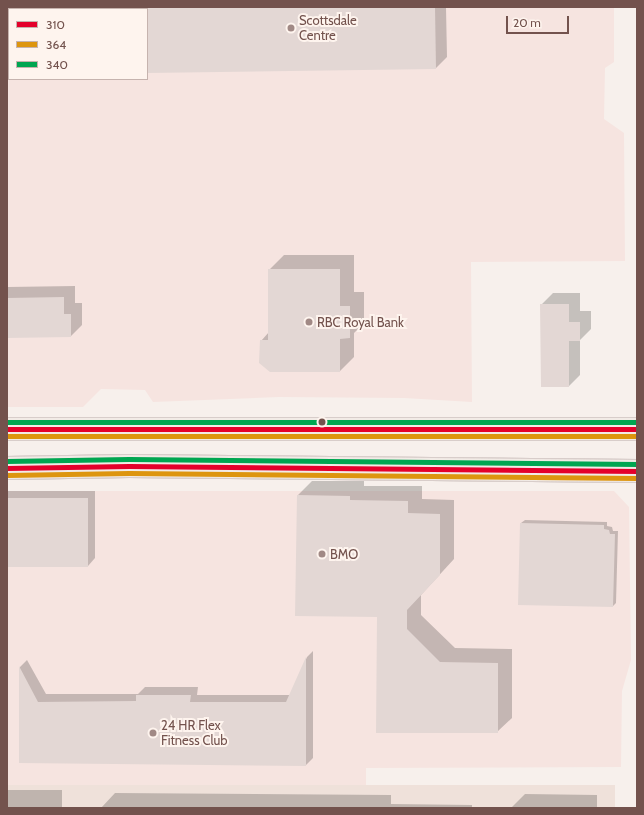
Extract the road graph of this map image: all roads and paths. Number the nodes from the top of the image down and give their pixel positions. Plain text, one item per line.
1 (7, 429) edge
2 (637, 429) edge
3 (7, 468) edge
4 (637, 471) edge

1 - 2 main road
3 - 4 main road

